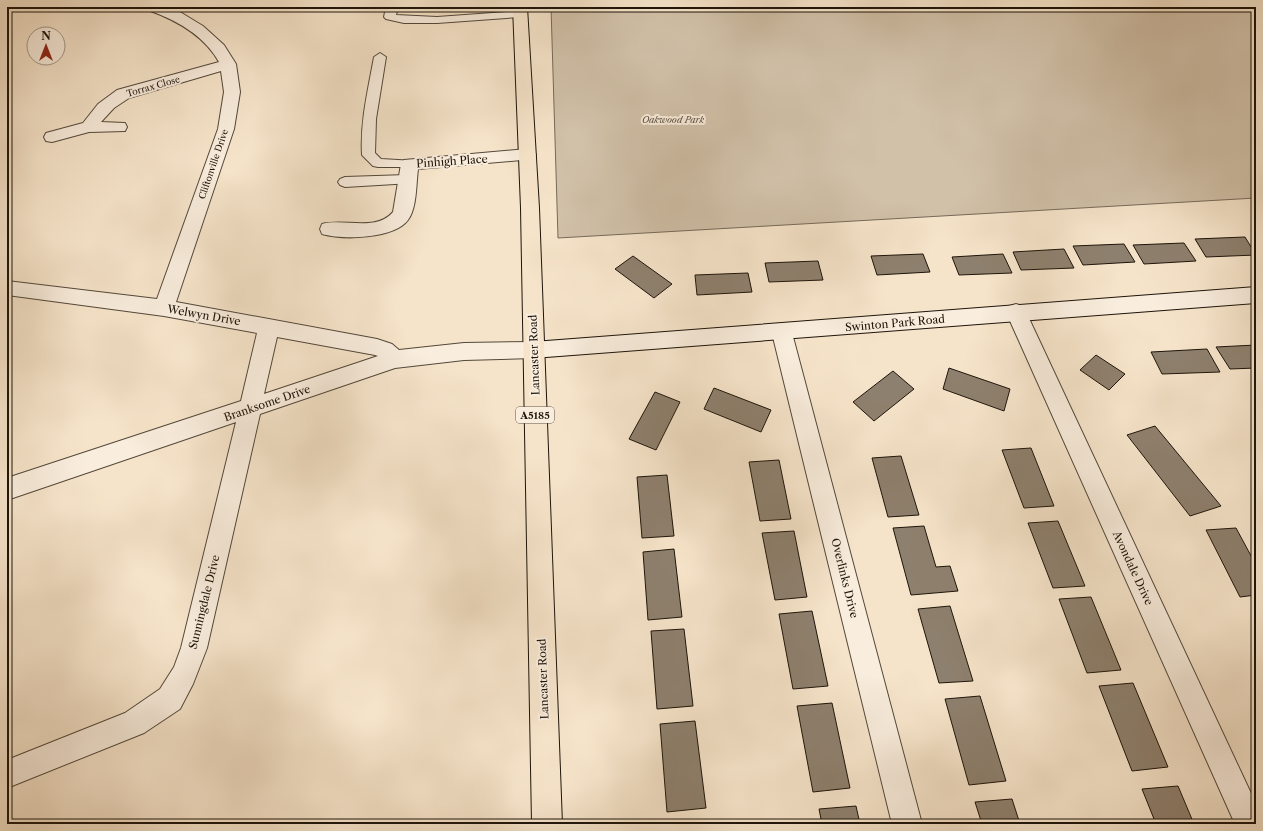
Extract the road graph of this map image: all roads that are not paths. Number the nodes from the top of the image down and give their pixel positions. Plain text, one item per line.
1 (154, 7) edge
2 (191, 7) edge
3 (392, 7) edge
4 (520, 10) edge
5 (175, 15) junction
6 (380, 57) dead end
7 (228, 64) junction
8 (89, 127) junction
9 (119, 127) dead end
10 (52, 136) dead end
11 (528, 155) junction
12 (409, 172) junction
13 (345, 182) dead end
14 (329, 229) dead end
15 (7, 288) edge
16 (1256, 295) edge
17 (164, 308) junction
18 (1016, 312) junction
19 (269, 326) junction
20 (782, 332) junction
21 (533, 350) junction
22 (396, 359) junction
23 (250, 408) junction
24 (7, 489) edge
25 (7, 774) edge
26 (547, 824) edge
27 (907, 824) edge
28 (1250, 824) edge

1 - 5 street, Cliftonville Drive
2 - 5 street
3 - 4 lane
4 - 11 main road, Lancaster Road / A5185
5 - 7 street, Cliftonville Drive
6 - 12 lane
7 - 8 street, Torrax Close
7 - 17 street, Cliftonville Drive
8 - 9 street
8 - 10 street
11 - 12 street, Pinhigh Place
11 - 21 main road, Lancaster Road / A5185
12 - 13 lane
12 - 14 street, Pinhigh Place
15 - 17 street, Welwyn Drive
16 - 18 street, Swinton Park Road
17 - 19 street, Welwyn Drive
18 - 20 street, Swinton Park Road
18 - 28 street, Avondale Drive
19 - 22 street, Welwyn Drive
19 - 23 street, Sunningdale Drive
20 - 21 street, Swinton Park Road
20 - 27 street, Overlinks Drive
21 - 22 street, Branksome Drive
21 - 26 main road, Lancaster Road / A5185
22 - 23 street, Branksome Drive
23 - 24 street, Branksome Drive
23 - 25 street, Sunningdale Drive

